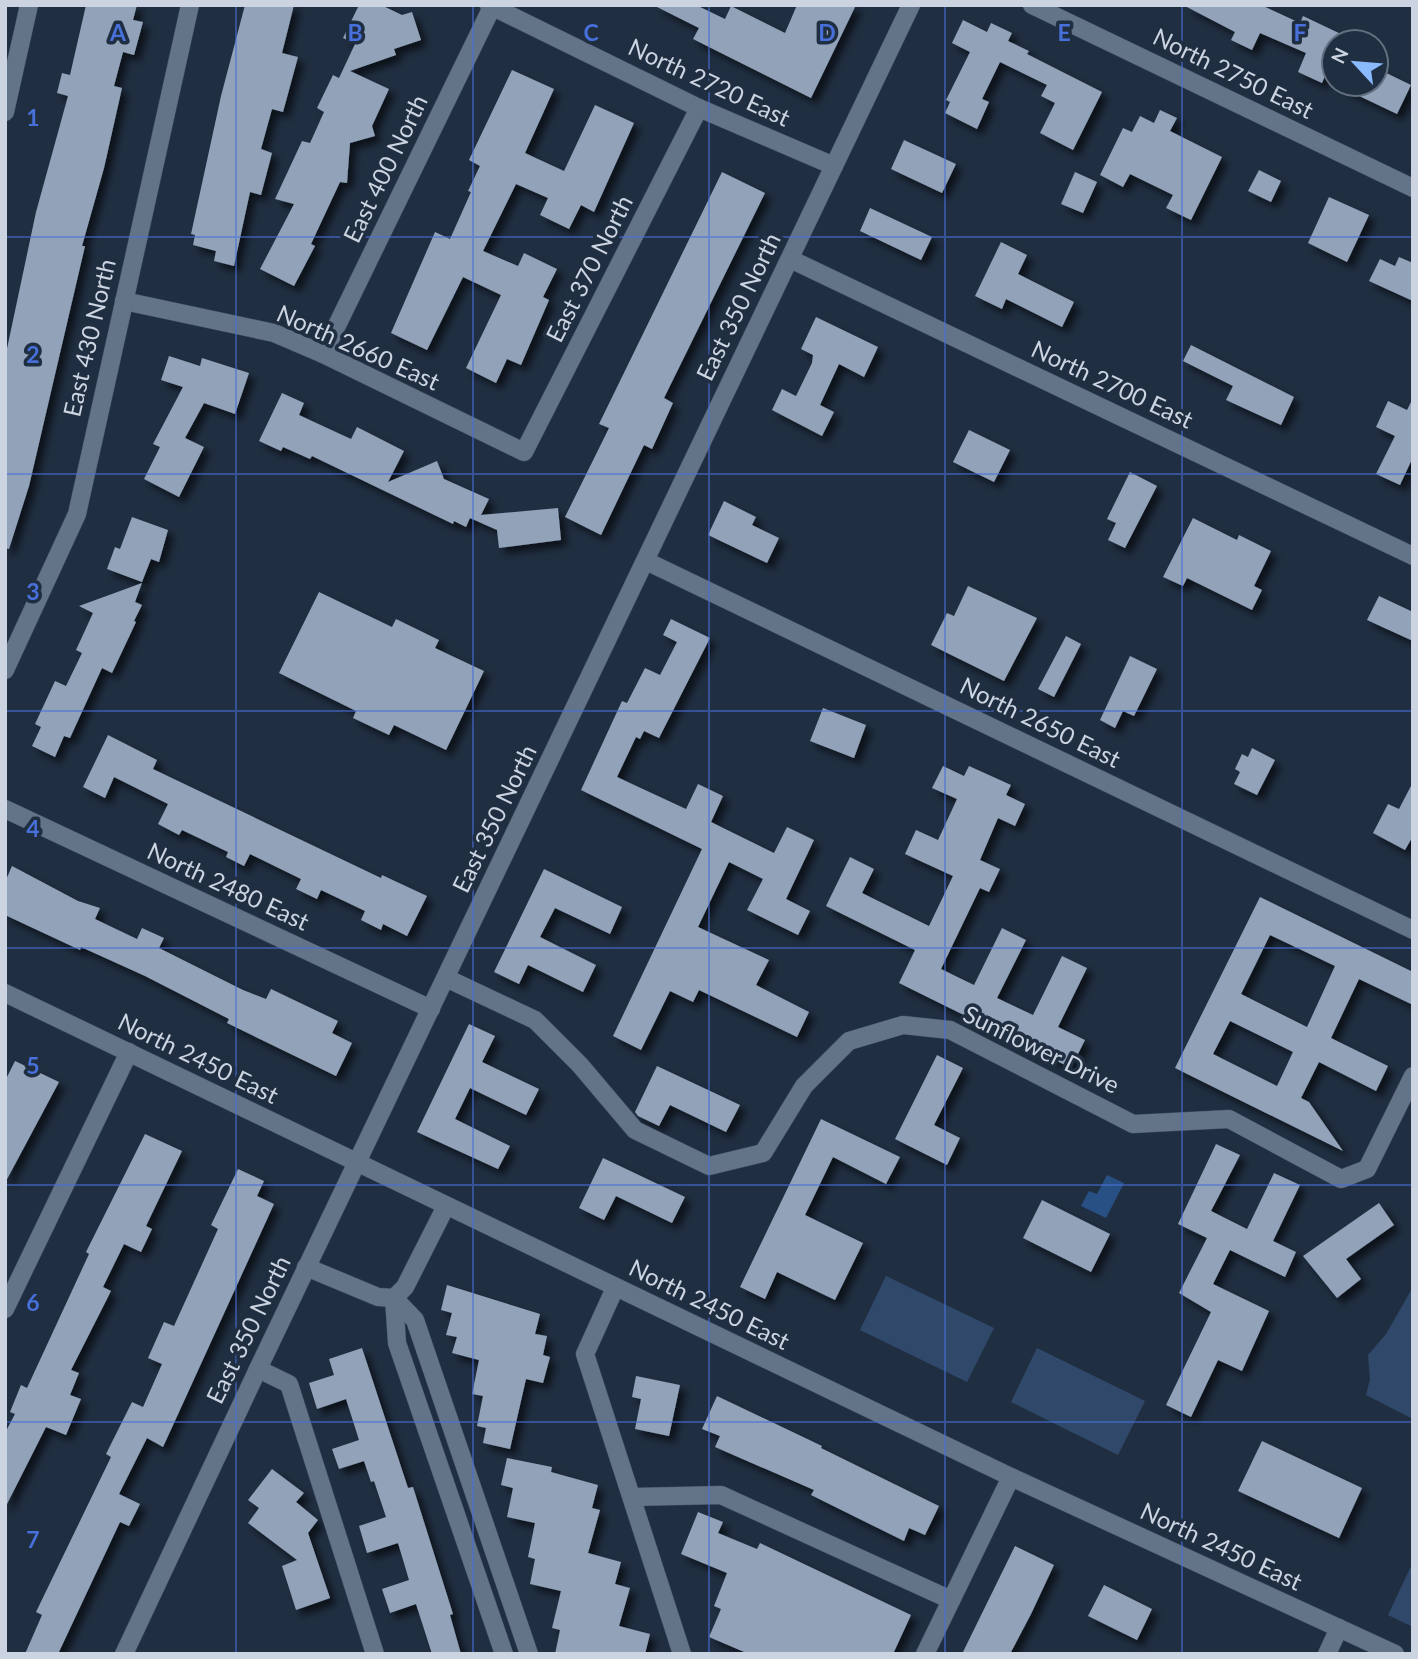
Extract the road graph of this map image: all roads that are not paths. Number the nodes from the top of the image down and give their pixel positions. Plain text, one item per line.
1 (29, 5) edge
2 (190, 5) edge
3 (911, 5) edge
4 (1032, 5) edge
5 (491, 6) edge
6 (699, 108) junction
7 (5, 112) edge
8 (834, 166) junction
9 (1413, 188) edge
10 (789, 259) junction
11 (124, 301) junction
12 (323, 354) junction
13 (524, 452) joint
14 (1413, 556) edge
15 (646, 561) junction
16 (5, 670) edge
17 (5, 809) edge
18 (1413, 930) edge
19 (446, 978) junction
20 (5, 993) edge
21 (431, 1010) junction
22 (129, 1052) junction
23 (1413, 1076) edge
24 (358, 1163) junction
25 (446, 1206) junction
26 (306, 1267) junction
27 (615, 1287) junction
28 (394, 1298) junction
29 (5, 1309) edge
30 (258, 1369) junction
31 (1011, 1477) junction
32 (632, 1497) junction
33 (951, 1600) junction
34 (1339, 1628) junction
35 (124, 1654) edge
36 (374, 1654) edge
37 (504, 1654) edge
38 (529, 1654) edge
39 (682, 1654) edge
40 (925, 1654) edge
41 (1327, 1654) edge
42 (1395, 1654) edge

1 - 7 street
2 - 11 street, East 430 North
3 - 8 street, East 350 North
4 - 9 street, North 2750 East
5 - 6 street, North 2720 East
5 - 12 street, East 400 North
6 - 8 street, North 2720 East
6 - 13 street, East 370 North
8 - 10 street, East 350 North
10 - 14 street, North 2700 East
10 - 15 street, East 350 North
11 - 12 street, North 2660 East
11 - 16 street, East 430 North
12 - 13 street, North 2660 East
15 - 18 street, North 2650 East
15 - 19 street, East 350 North
17 - 21 street, North 2480 East
19 - 21 street, East 350 North
19 - 23 street, Sunflower Drive
20 - 22 street, North 2450 East
21 - 24 street, East 350 North
22 - 24 street, North 2450 East
22 - 29 street
24 - 25 street, North 2450 East
24 - 26 street, East 350 North
25 - 27 street, North 2450 East
25 - 28 street
26 - 28 street
26 - 30 street, East 350 North
27 - 31 street, North 2450 East
27 - 32 street
28 - 37 street
28 - 38 street
30 - 35 street, East 350 North
30 - 36 street
31 - 33 street
31 - 34 street, North 2450 East
32 - 33 street
32 - 39 street
33 - 40 street
34 - 41 street
34 - 42 street, North 2450 East

